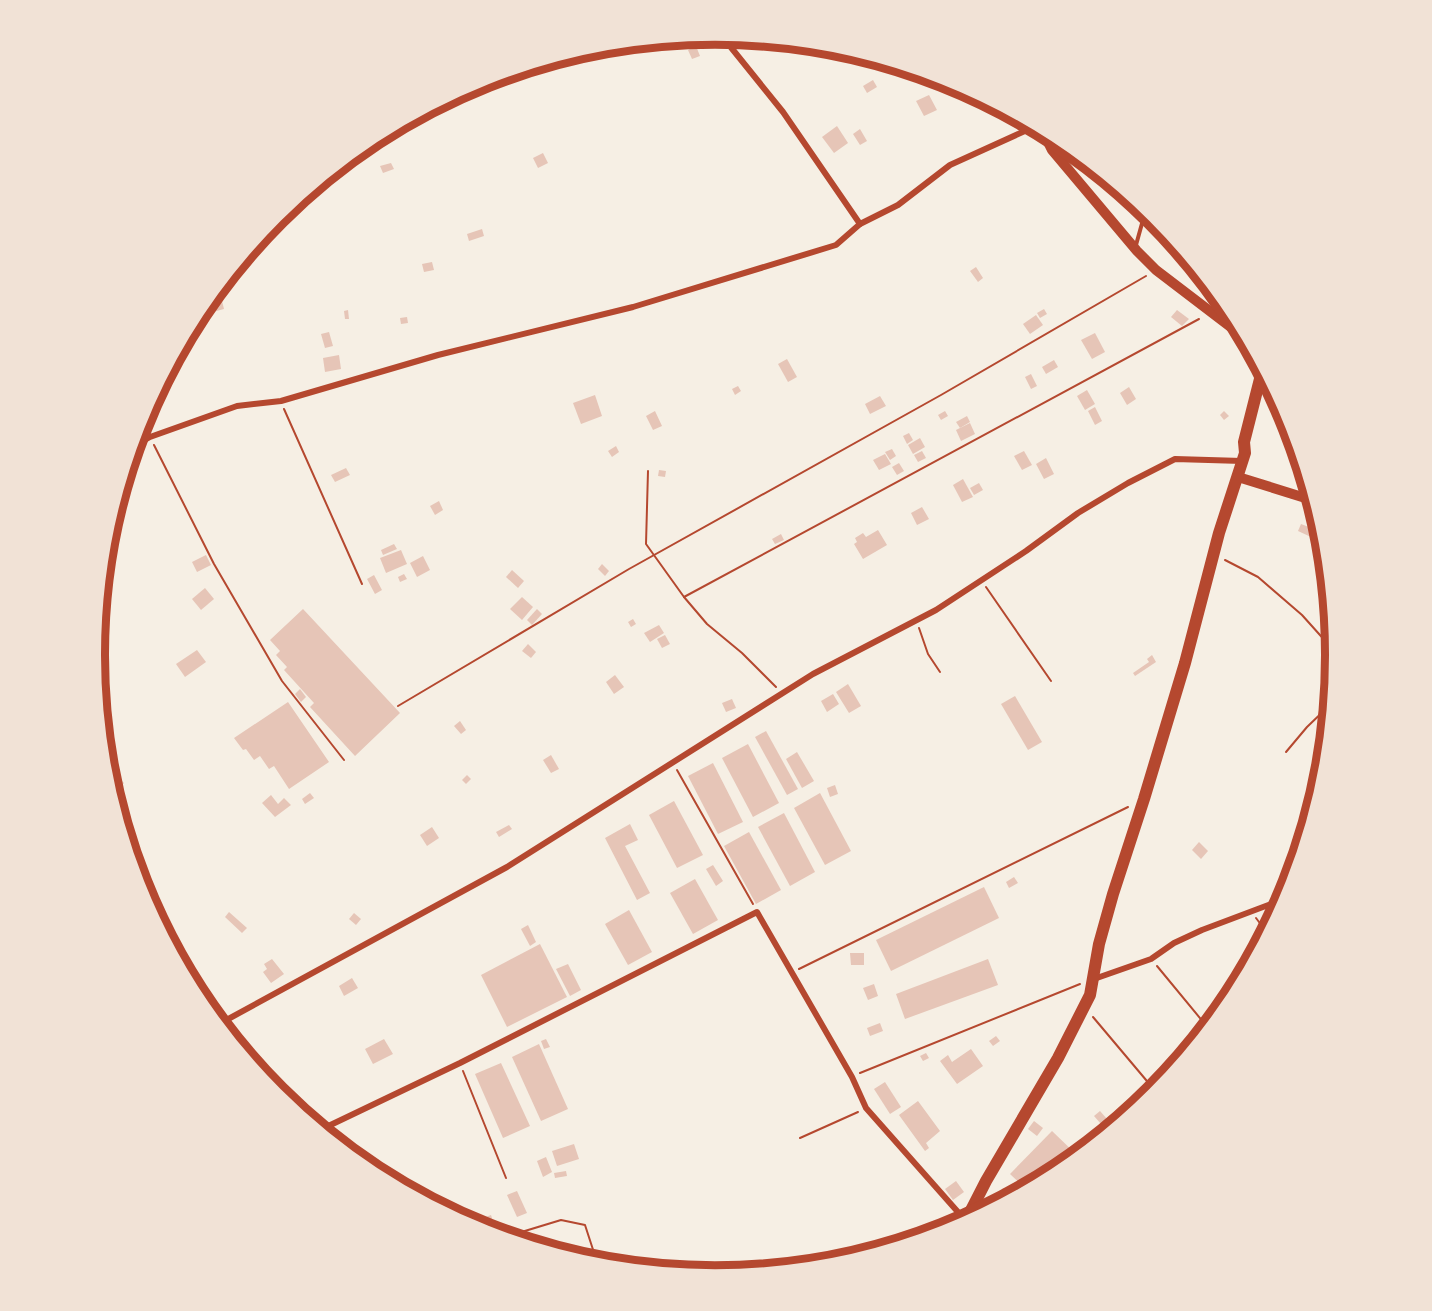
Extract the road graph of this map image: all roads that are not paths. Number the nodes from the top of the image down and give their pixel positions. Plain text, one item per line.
1 (729, 45) edge
2 (1026, 130) edge
3 (1049, 144) edge
4 (1143, 219) edge
5 (860, 224) junction
6 (1135, 249) junction
7 (1230, 326) edge
8 (1260, 378) edge
9 (145, 440) edge
10 (1243, 461) junction
11 (1238, 477) junction
12 (1306, 498) edge
13 (1274, 903) edge
14 (1093, 979) junction
15 (227, 1020) edge
16 (328, 1126) edge
17 (972, 1210) edge
18 (959, 1216) edge

1 - 5 street
2 - 5 street
3 - 6 street
4 - 6 lane
5 - 9 street
6 - 7 street
8 - 10 main road
10 - 11 main road
10 - 15 street
11 - 12 street
11 - 14 main road
13 - 14 street
14 - 17 main road
16 - 18 street

